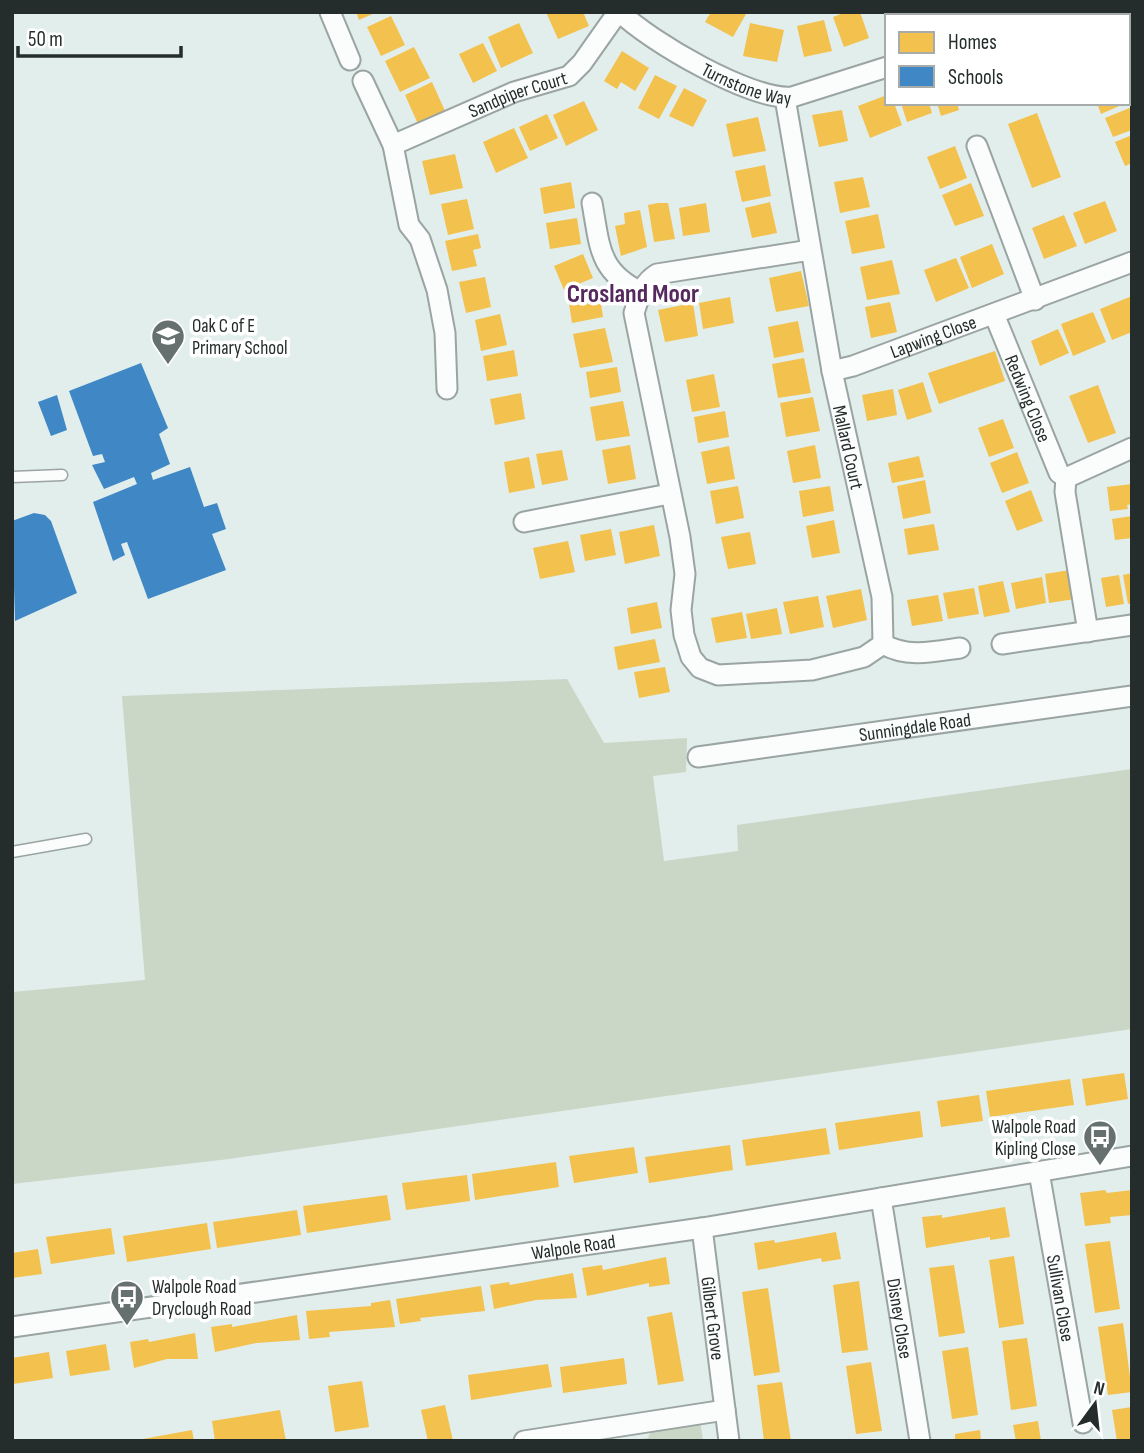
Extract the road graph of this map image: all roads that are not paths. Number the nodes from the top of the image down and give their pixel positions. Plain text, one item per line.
1 (330, 12) edge
2 (619, 12) edge
3 (350, 60) dead end
4 (885, 68) edge
5 (363, 81) dead end
6 (785, 98) junction
7 (393, 145) junction
8 (977, 146) dead end
9 (592, 203) dead end
10 (810, 250) junction
11 (1132, 262) edge
12 (641, 292) junction
13 (1035, 300) junction
14 (994, 314) junction
15 (832, 371) junction
16 (447, 389) dead end
17 (1132, 448) edge
18 (62, 475) dead end
19 (12, 477) edge
20 (1066, 478) junction
21 (669, 494) junction
22 (524, 522) dead end
23 (1132, 625) edge
24 (1088, 632) junction
25 (883, 644) junction
26 (1002, 644) dead end
27 (960, 648) dead end
28 (1132, 696) edge
29 (698, 757) dead end
30 (86, 839) dead end
31 (12, 852) edge
32 (1132, 1156) edge
33 (1039, 1172) junction
34 (881, 1198) junction
35 (702, 1228) junction
36 (12, 1326) edge
37 (725, 1410) junction
38 (1083, 1423) dead end
39 (524, 1441) edge
40 (729, 1441) edge
41 (920, 1441) edge

1 - 3 street
2 - 6 street, Turnstone Way
2 - 7 street, Sandpiper Court
4 - 6 street, Turnstone Way
5 - 7 street
6 - 10 street, Mallard Court
7 - 16 street
8 - 13 street
9 - 12 street
10 - 12 street
10 - 15 street, Mallard Court
11 - 13 street, Lapwing Close
12 - 21 street
13 - 14 street, Lapwing Close
14 - 15 street, Lapwing Close
14 - 20 street, Redwing Close
15 - 25 street, Mallard Court
17 - 20 street
18 - 19 lane
20 - 24 street, Redwing Close
21 - 22 street
21 - 25 street
23 - 24 street
24 - 26 street
25 - 27 street
28 - 29 street, Sunningdale Road
30 - 31 lane
32 - 33 street, Walpole Road
33 - 34 street, Walpole Road
33 - 38 street, Sullivan Close
34 - 35 street, Walpole Road
34 - 41 street, Disney Close
35 - 36 street, Walpole Road
35 - 37 street, Gilbert Grove
37 - 39 street
37 - 40 street, Gilbert Grove

